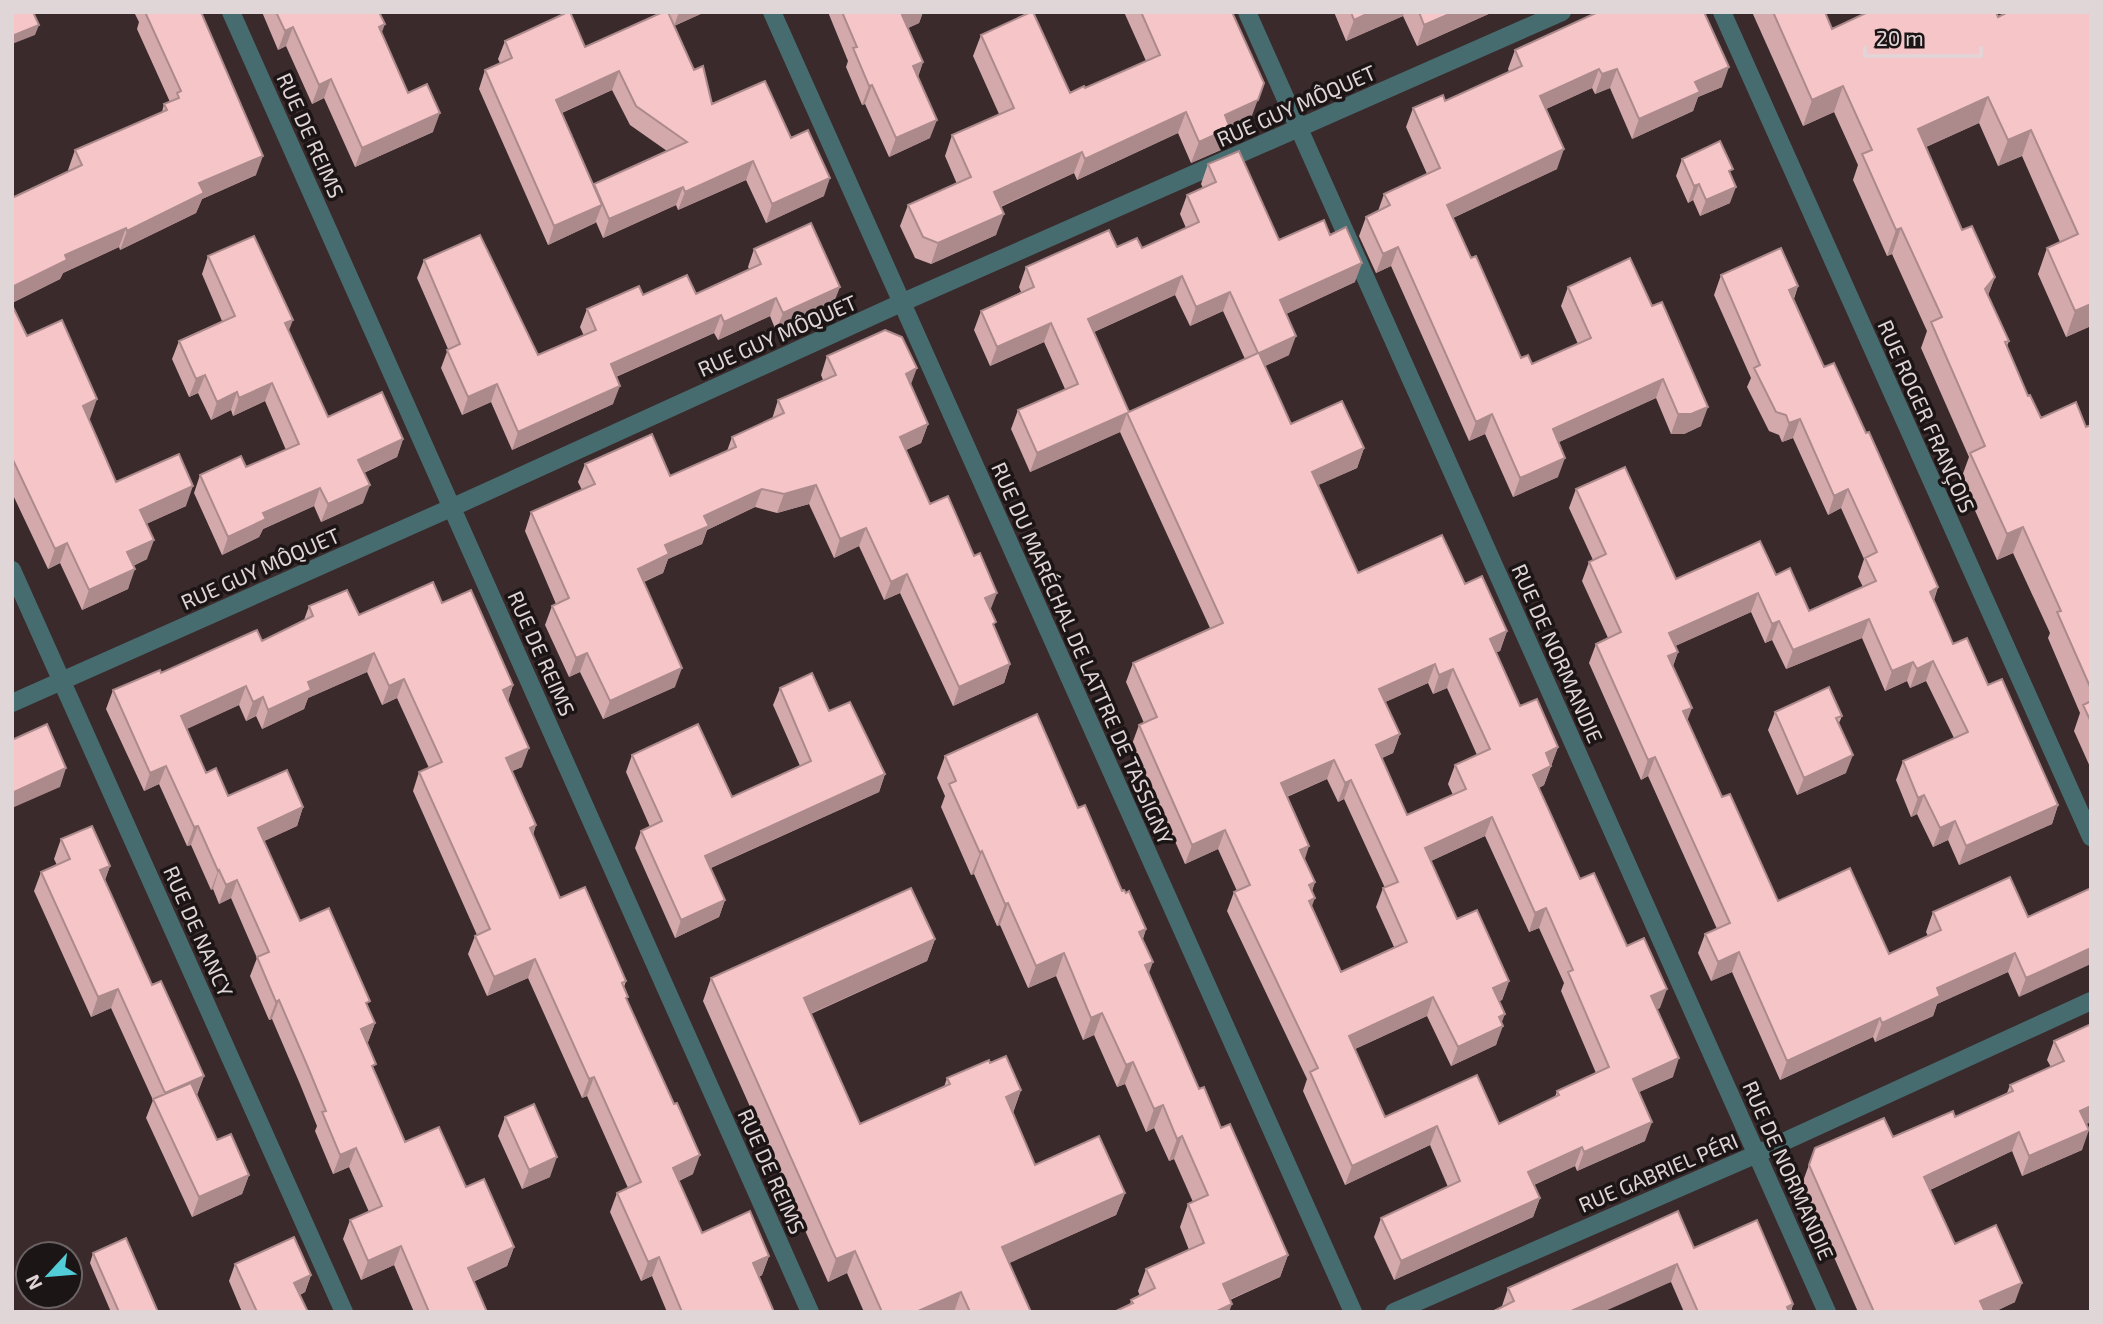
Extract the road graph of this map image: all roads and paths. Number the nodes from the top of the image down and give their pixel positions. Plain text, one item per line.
1 (231, 12) edge
2 (772, 12) edge
3 (1247, 12) edge
4 (1562, 12) edge
5 (1723, 12) edge
6 (1299, 129) junction
7 (901, 303) junction
8 (453, 507) junction
9 (12, 570) edge
10 (62, 681) junction
11 (12, 703) edge
12 (2091, 837) edge
13 (2091, 1001) edge
14 (1756, 1154) junction
15 (344, 1312) edge
16 (810, 1312) edge
17 (1353, 1312) edge
18 (1394, 1312) edge
19 (1827, 1312) edge

1 - 8 street, RUE DE REIMS
2 - 7 street, RUE DU MARÉCHAL DE LATTRE DE TASSIGNY
3 - 6 street, RUE DE NORMANDIE
4 - 6 street, RUE GUY MÔQUET
5 - 12 street, RUE ROGER FRANÇOIS
6 - 7 street, RUE GUY MÔQUET
6 - 14 street, RUE DE NORMANDIE
7 - 8 street, RUE GUY MÔQUET
7 - 17 street, RUE DU MARÉCHAL DE LATTRE DE TASSIGNY
8 - 10 street, RUE GUY MÔQUET
8 - 16 street, RUE DE REIMS
9 - 10 street, RUE DE NANCY
10 - 11 street, RUE GUY MÔQUET
10 - 15 street, RUE DE NANCY
13 - 14 street, RUE GABRIEL PÉRI
14 - 18 street, RUE GABRIEL PÉRI
14 - 19 street, RUE DE NORMANDIE

